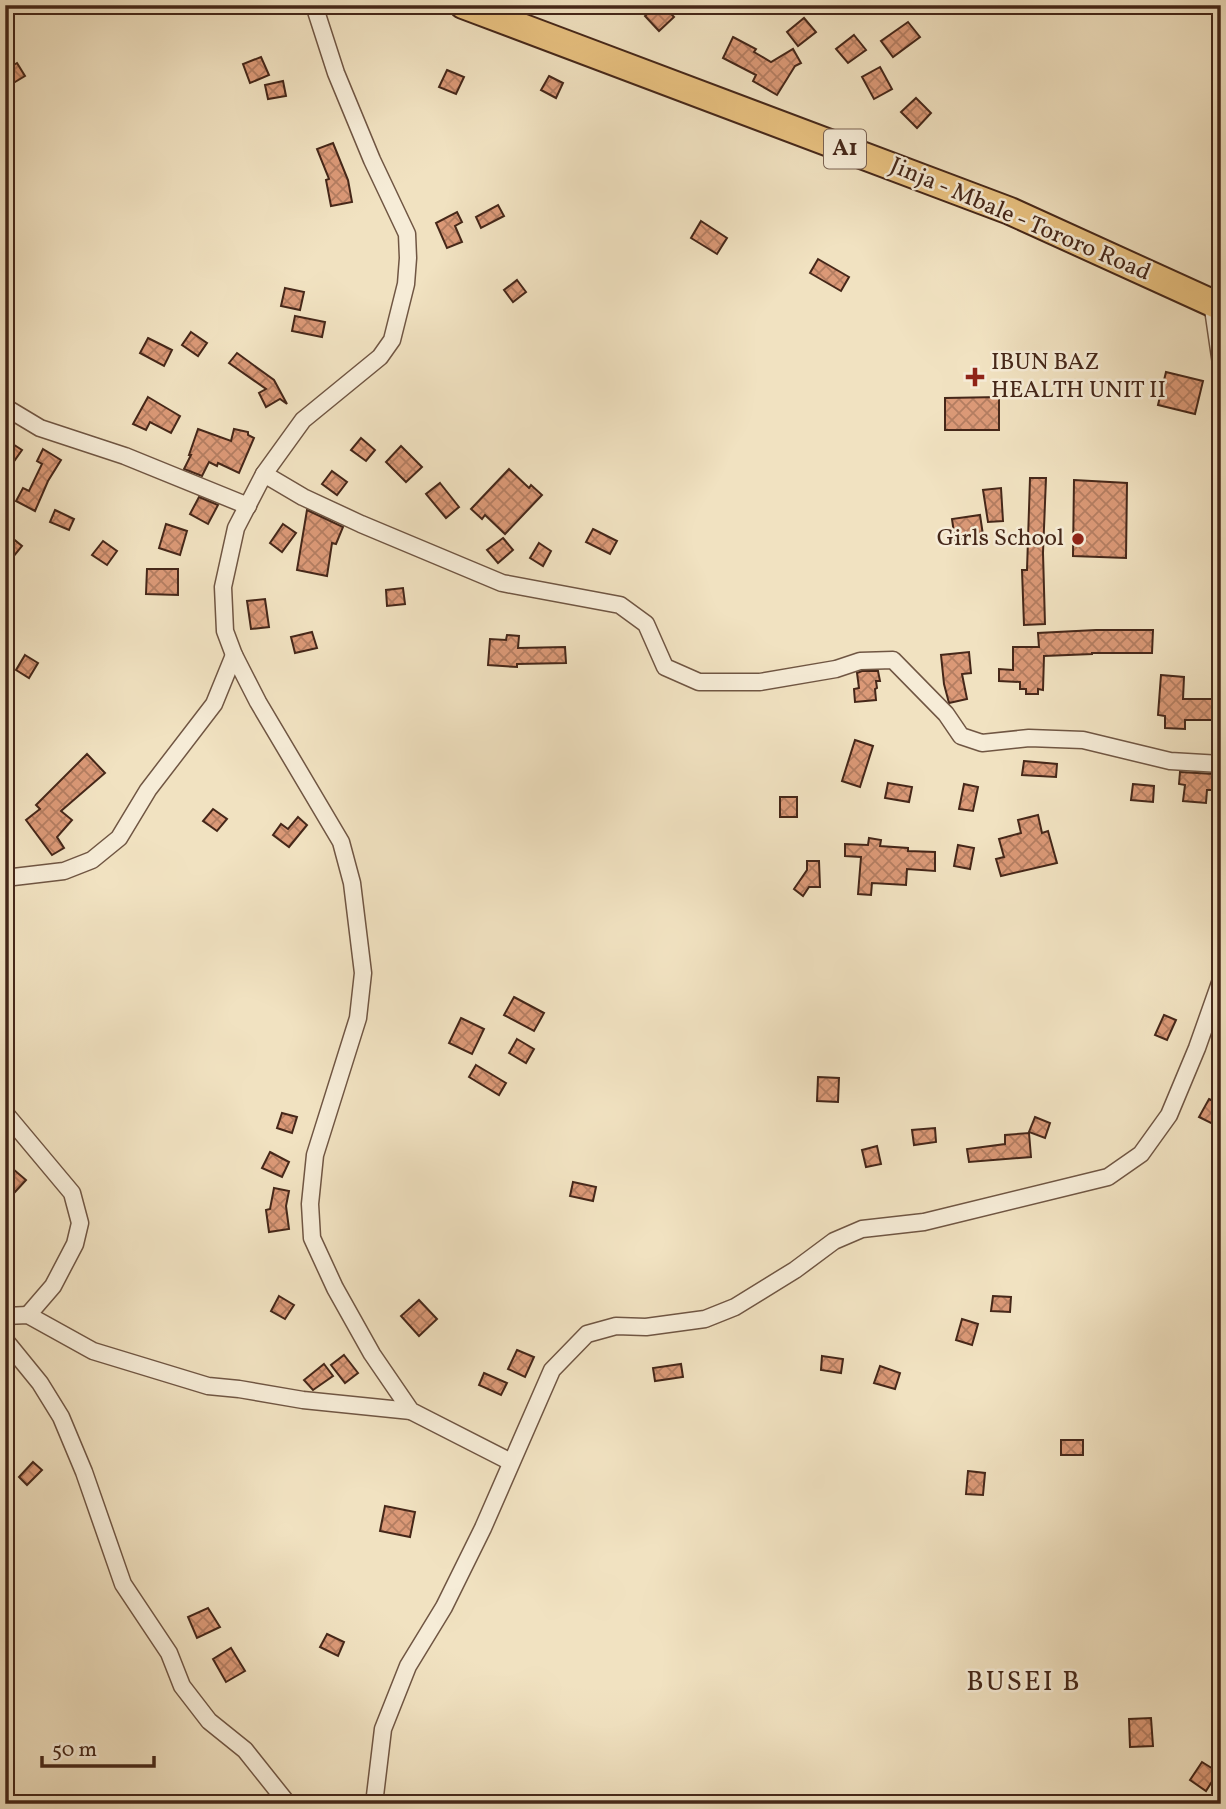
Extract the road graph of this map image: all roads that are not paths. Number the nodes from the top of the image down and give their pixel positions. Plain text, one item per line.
1 (314, 5) edge
2 (463, 5) edge
3 (1216, 305) edge
4 (1221, 364) edge
5 (5, 407) edge
6 (264, 474) junction
7 (248, 506) junction
8 (234, 655) junction
9 (1221, 764) edge
10 (5, 878) edge
11 (1221, 980) edge
12 (5, 1113) edge
13 (28, 1315) junction
14 (5, 1316) edge
15 (5, 1340) edge
16 (411, 1412) junction
17 (511, 1462) junction
18 (288, 1804) edge
19 (374, 1804) edge

1 - 6 street
2 - 3 main road, Jinja - Mbale - Tororo Road / A1
3 - 4 street
5 - 7 street
6 - 7 street
6 - 9 street
7 - 8 street
8 - 10 street
8 - 16 street
11 - 17 street
12 - 13 street
13 - 14 street
13 - 16 street
15 - 18 street
16 - 17 street
17 - 19 street

